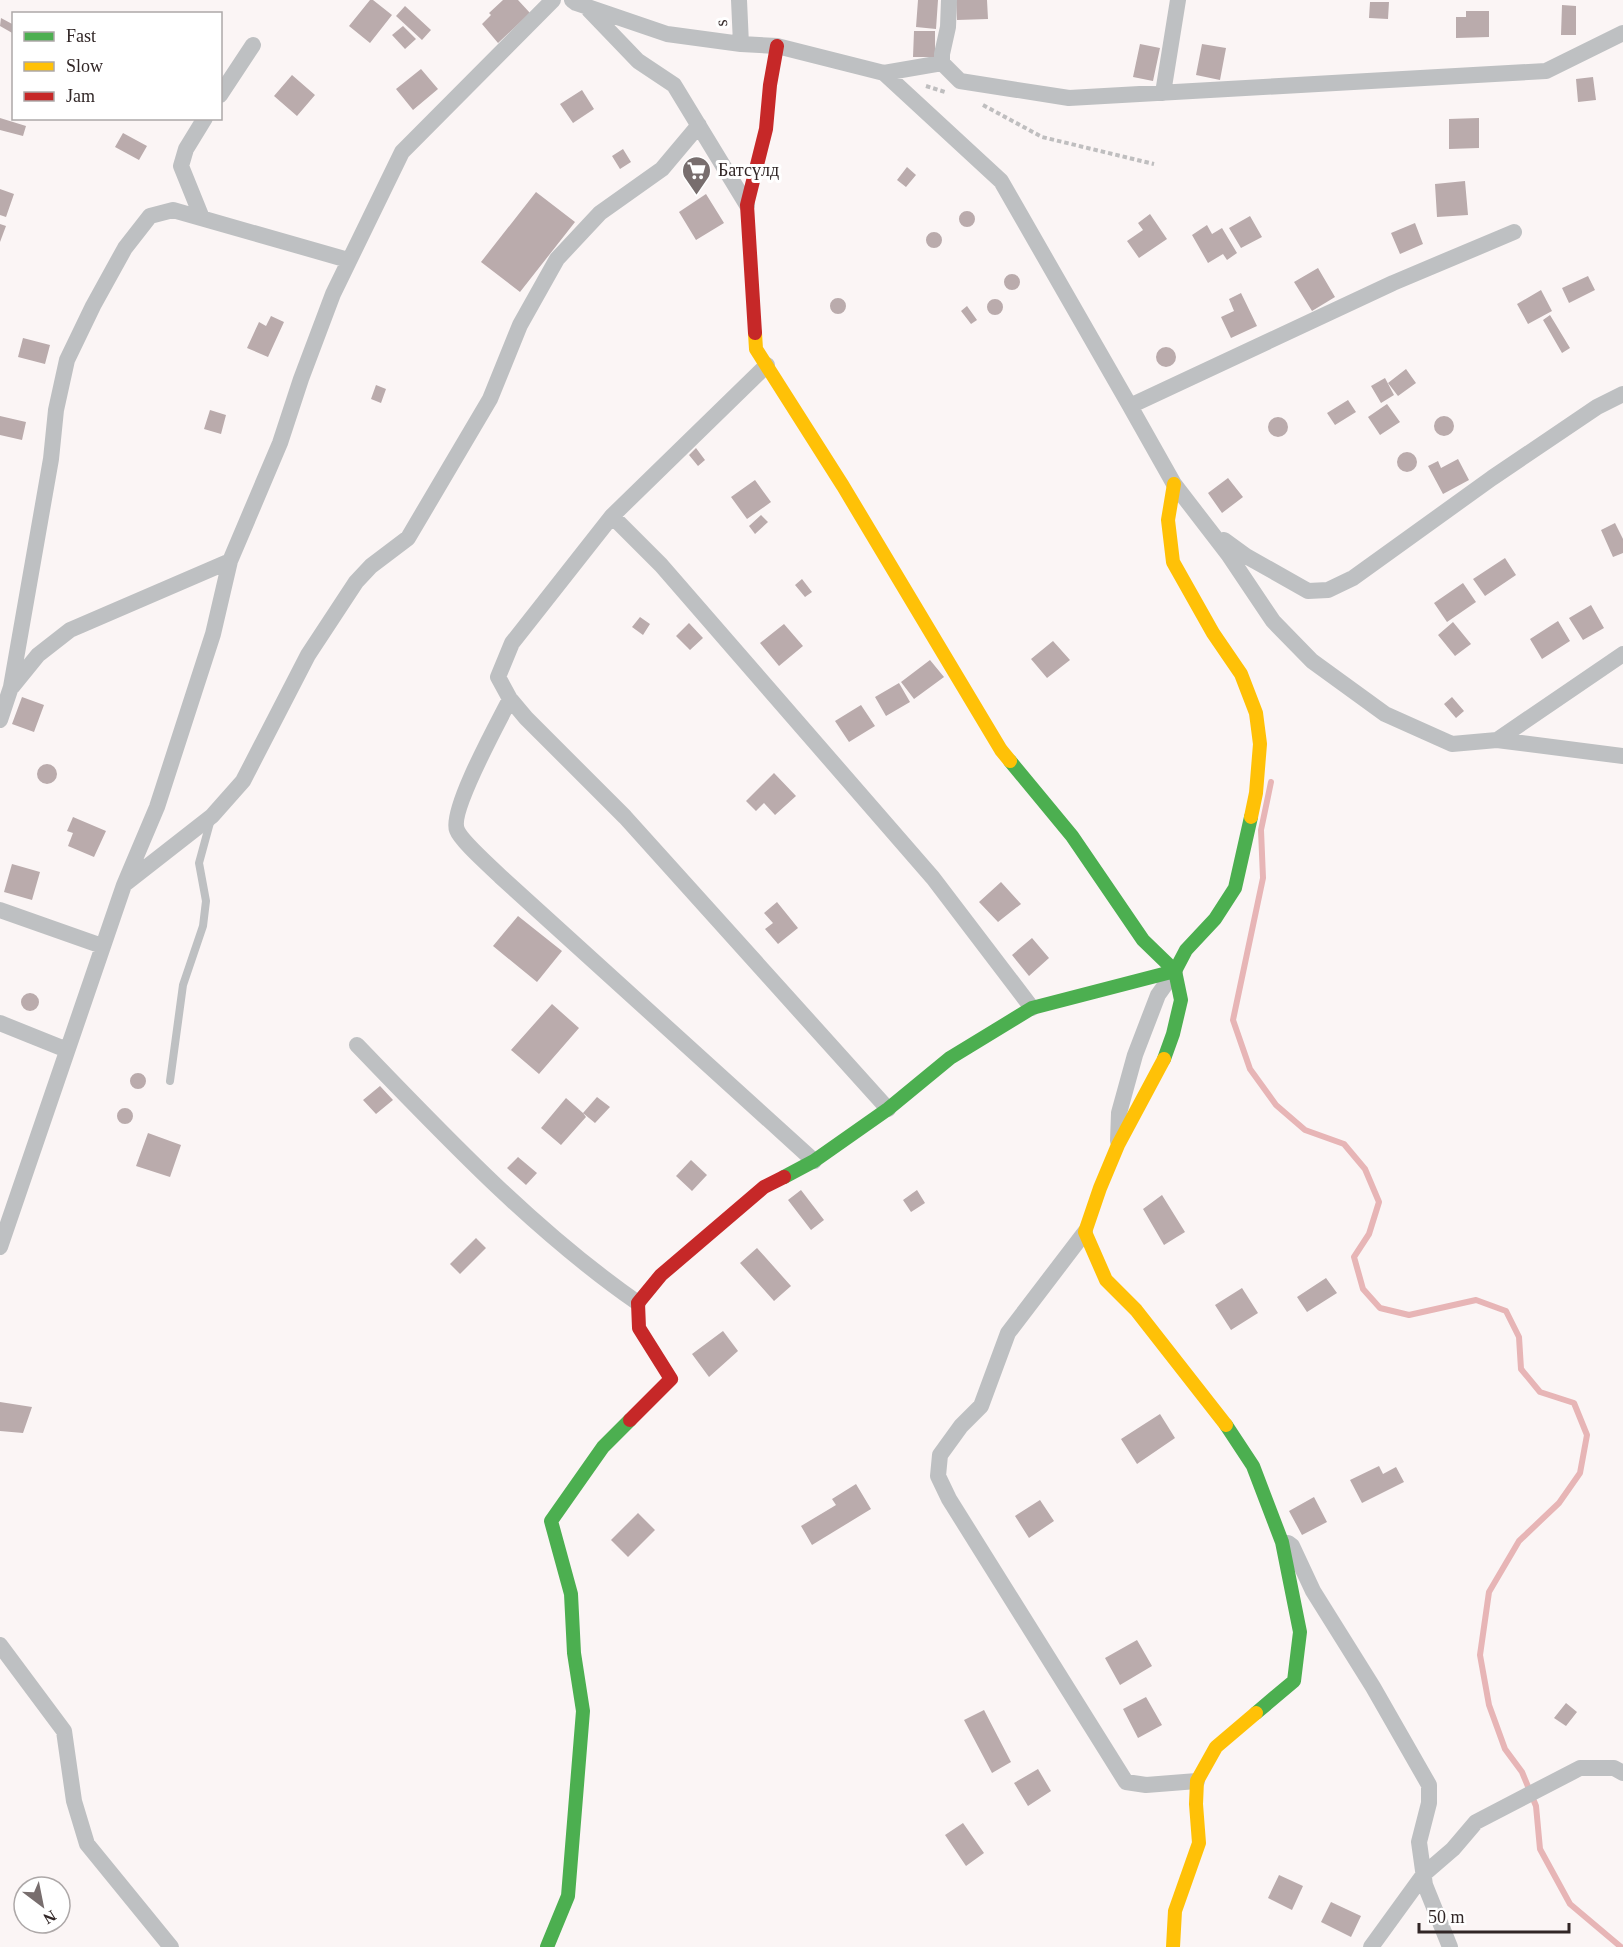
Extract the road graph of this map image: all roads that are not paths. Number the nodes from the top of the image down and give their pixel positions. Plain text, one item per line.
1 (554, 0) edge
2 (739, 0) edge
3 (949, 0) edge
4 (1178, 0) edge
5 (579, 3) edge
6 (1623, 33) edge
7 (741, 44) junction
8 (253, 45) dead end
9 (777, 46) junction
10 (942, 63) junction
11 (884, 73) junction
12 (222, 92) edge
13 (1163, 93) junction
14 (205, 120) edge
15 (699, 125) junction
16 (747, 205) junction
17 (202, 218) junction
18 (1514, 232) dead end
19 (348, 260) junction
20 (766, 365) junction
21 (1623, 394) edge
22 (1130, 406) junction
23 (1174, 484) junction
24 (612, 516) junction
25 (1206, 525) junction
26 (230, 561) junction
27 (1623, 654) edge
28 (11, 687) junction
29 (510, 699) junction
30 (0, 720) edge
31 (1497, 740) junction
32 (1623, 756) edge
33 (212, 816) junction
34 (124, 885) junction
35 (0, 910) edge
36 (102, 946) junction
37 (1175, 971) junction
38 (1032, 1008) junction
39 (0, 1023) edge
40 (357, 1045) dead end
41 (67, 1050) junction
42 (170, 1080) dead end
43 (888, 1109) junction
44 (1118, 1145) junction
45 (814, 1161) junction
46 (1085, 1232) junction
47 (0, 1246) edge
48 (638, 1303) junction
49 (1280, 1537) junction
50 (0, 1645) edge
51 (1623, 1773) edge
52 (1197, 1781) junction
53 (1424, 1874) junction
54 (171, 1947) edge
55 (548, 1947) edge
56 (1173, 1947) edge
57 (1371, 1947) edge
58 (1450, 1947) edge

1 - 19 street
2 - 7 street, s
3 - 10 street
4 - 13 street
5 - 7 street
5 - 15 street
6 - 13 street
7 - 9 street
8 - 12 street
9 - 11 street
9 - 16 street
10 - 11 street
10 - 13 street
11 - 22 street
14 - 17 street
15 - 16 street
15 - 33 street
16 - 20 street
17 - 19 street
17 - 28 street
18 - 22 street
19 - 26 street
20 - 24 street
20 - 37 street
21 - 25 street
22 - 23 street
23 - 25 street
23 - 37 street
24 - 29 street
24 - 38 street
25 - 31 street
26 - 28 street
26 - 34 street
27 - 31 street
28 - 30 street
29 - 43 street
29 - 45 street
31 - 32 street
33 - 34 street
33 - 42 lane
34 - 36 street
35 - 36 street
36 - 41 street
37 - 38 street
37 - 44 street
37 - 44 street
38 - 43 street
39 - 41 street
40 - 48 street
41 - 47 street
43 - 45 street
44 - 46 street
45 - 48 street
46 - 49 street
46 - 52 street
48 - 55 street
49 - 52 street
49 - 53 street
50 - 54 street
51 - 53 street
52 - 56 street
53 - 57 street
53 - 58 street

